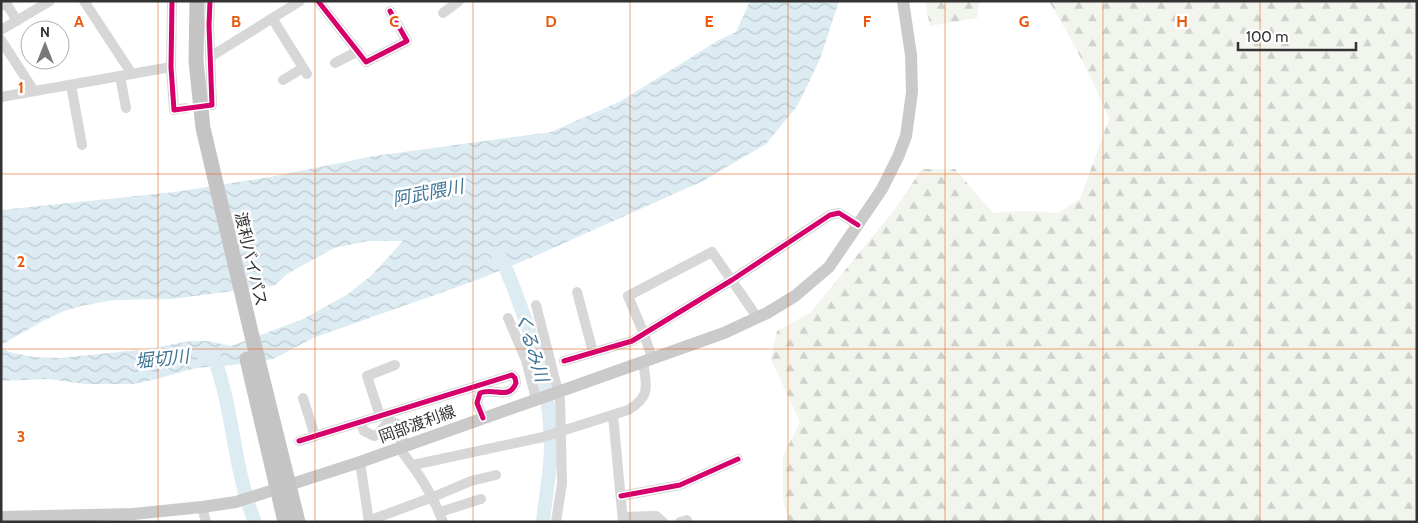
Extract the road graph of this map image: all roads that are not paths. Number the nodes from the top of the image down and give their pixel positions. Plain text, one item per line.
1 (50, 1) edge
2 (84, 1) edge
3 (172, 1) edge
4 (186, 1) edge
5 (197, 1) edge
6 (210, 1) edge
7 (300, 1) edge
8 (318, 1) edge
9 (459, 1) edge
10 (903, 1) edge
11 (1, 6) edge
12 (390, 11) dead end
13 (443, 13) dead end
14 (272, 18) junction
15 (17, 21) junction
16 (1, 30) edge
17 (1, 40) edge
18 (358, 51) junction
19 (210, 57) junction
20 (336, 63) dead end
21 (170, 66) junction
22 (132, 74) junction
23 (120, 76) junction
24 (283, 80) dead end
25 (71, 85) junction
26 (34, 91) junction
27 (1, 97) edge
28 (212, 105) dead end
29 (126, 108) dead end
30 (178, 109) dead end
31 (201, 140) junction
32 (82, 145) dead end
33 (858, 224) junction
34 (732, 280) junction
35 (577, 292) dead end
36 (536, 305) dead end
37 (756, 317) junction
38 (508, 318) dead end
39 (644, 334) junction
40 (593, 352) junction
41 (564, 360) dead end
42 (648, 360) junction
43 (396, 365) dead end
44 (558, 392) junction
45 (302, 398) dead end
46 (537, 399) junction
47 (613, 415) junction
48 (380, 416) junction
49 (483, 418) junction
50 (360, 422) junction
51 (562, 430) junction
52 (314, 436) junction
53 (299, 441) dead end
54 (399, 448) junction
55 (738, 458) dead end
56 (360, 462) junction
57 (413, 465) junction
58 (496, 475) dead end
59 (283, 487) junction
60 (621, 496) junction
61 (433, 497) junction
62 (480, 499) dead end
63 (202, 508) junction
64 (1, 517) edge
65 (442, 517) edge
66 (135, 518) edge
67 (623, 520) edge
68 (368, 521) edge
69 (206, 522) edge
70 (285, 522) edge
71 (298, 522) edge
72 (556, 522) edge
73 (662, 522) edge

1 - 15 street
2 - 22 street
3 - 21 street
4 - 31 highway, 渡利バイパス
5 - 31 highway, 渡利バイパス
6 - 19 street
7 - 14 street
8 - 18 street
9 - 13 street
10 - 33 main road, 岡部渡利線
11 - 15 street
12 - 18 street
14 - 19 street
14 - 24 street
15 - 16 street
17 - 26 street
18 - 20 street
19 - 28 street
21 - 22 street
21 - 30 street
22 - 23 street
23 - 25 street
23 - 29 street
25 - 26 street
25 - 32 street
26 - 27 street
31 - 59 highway, 渡利バイパス
33 - 34 street
33 - 37 main road, 岡部渡利線
34 - 37 street
34 - 39 street
34 - 39 street
35 - 40 street
36 - 44 street
37 - 42 main road, 岡部渡利線
38 - 46 street
39 - 40 street
39 - 42 street
40 - 41 street
42 - 44 main road, 岡部渡利線
42 - 47 street
43 - 48 street
44 - 46 main road, 岡部渡利線
44 - 51 street
45 - 52 street
46 - 49 main road, 岡部渡利線
47 - 51 street
47 - 60 street
48 - 49 street
48 - 50 street
49 - 54 main road, 岡部渡利線
50 - 52 street
50 - 54 street
51 - 57 street
51 - 72 street
52 - 53 street
54 - 56 main road, 岡部渡利線
54 - 57 street
55 - 60 street
56 - 59 main road, 岡部渡利線
56 - 68 street
57 - 61 street
58 - 61 street
59 - 63 main road, 岡部渡利線
59 - 70 highway, 渡利バイパス
59 - 71 highway, 渡利バイパス
60 - 67 street
61 - 65 street
61 - 68 street
62 - 65 street
63 - 66 main road, 岡部渡利線
63 - 69 street
64 - 66 main road, 岡部渡利線
67 - 73 street

